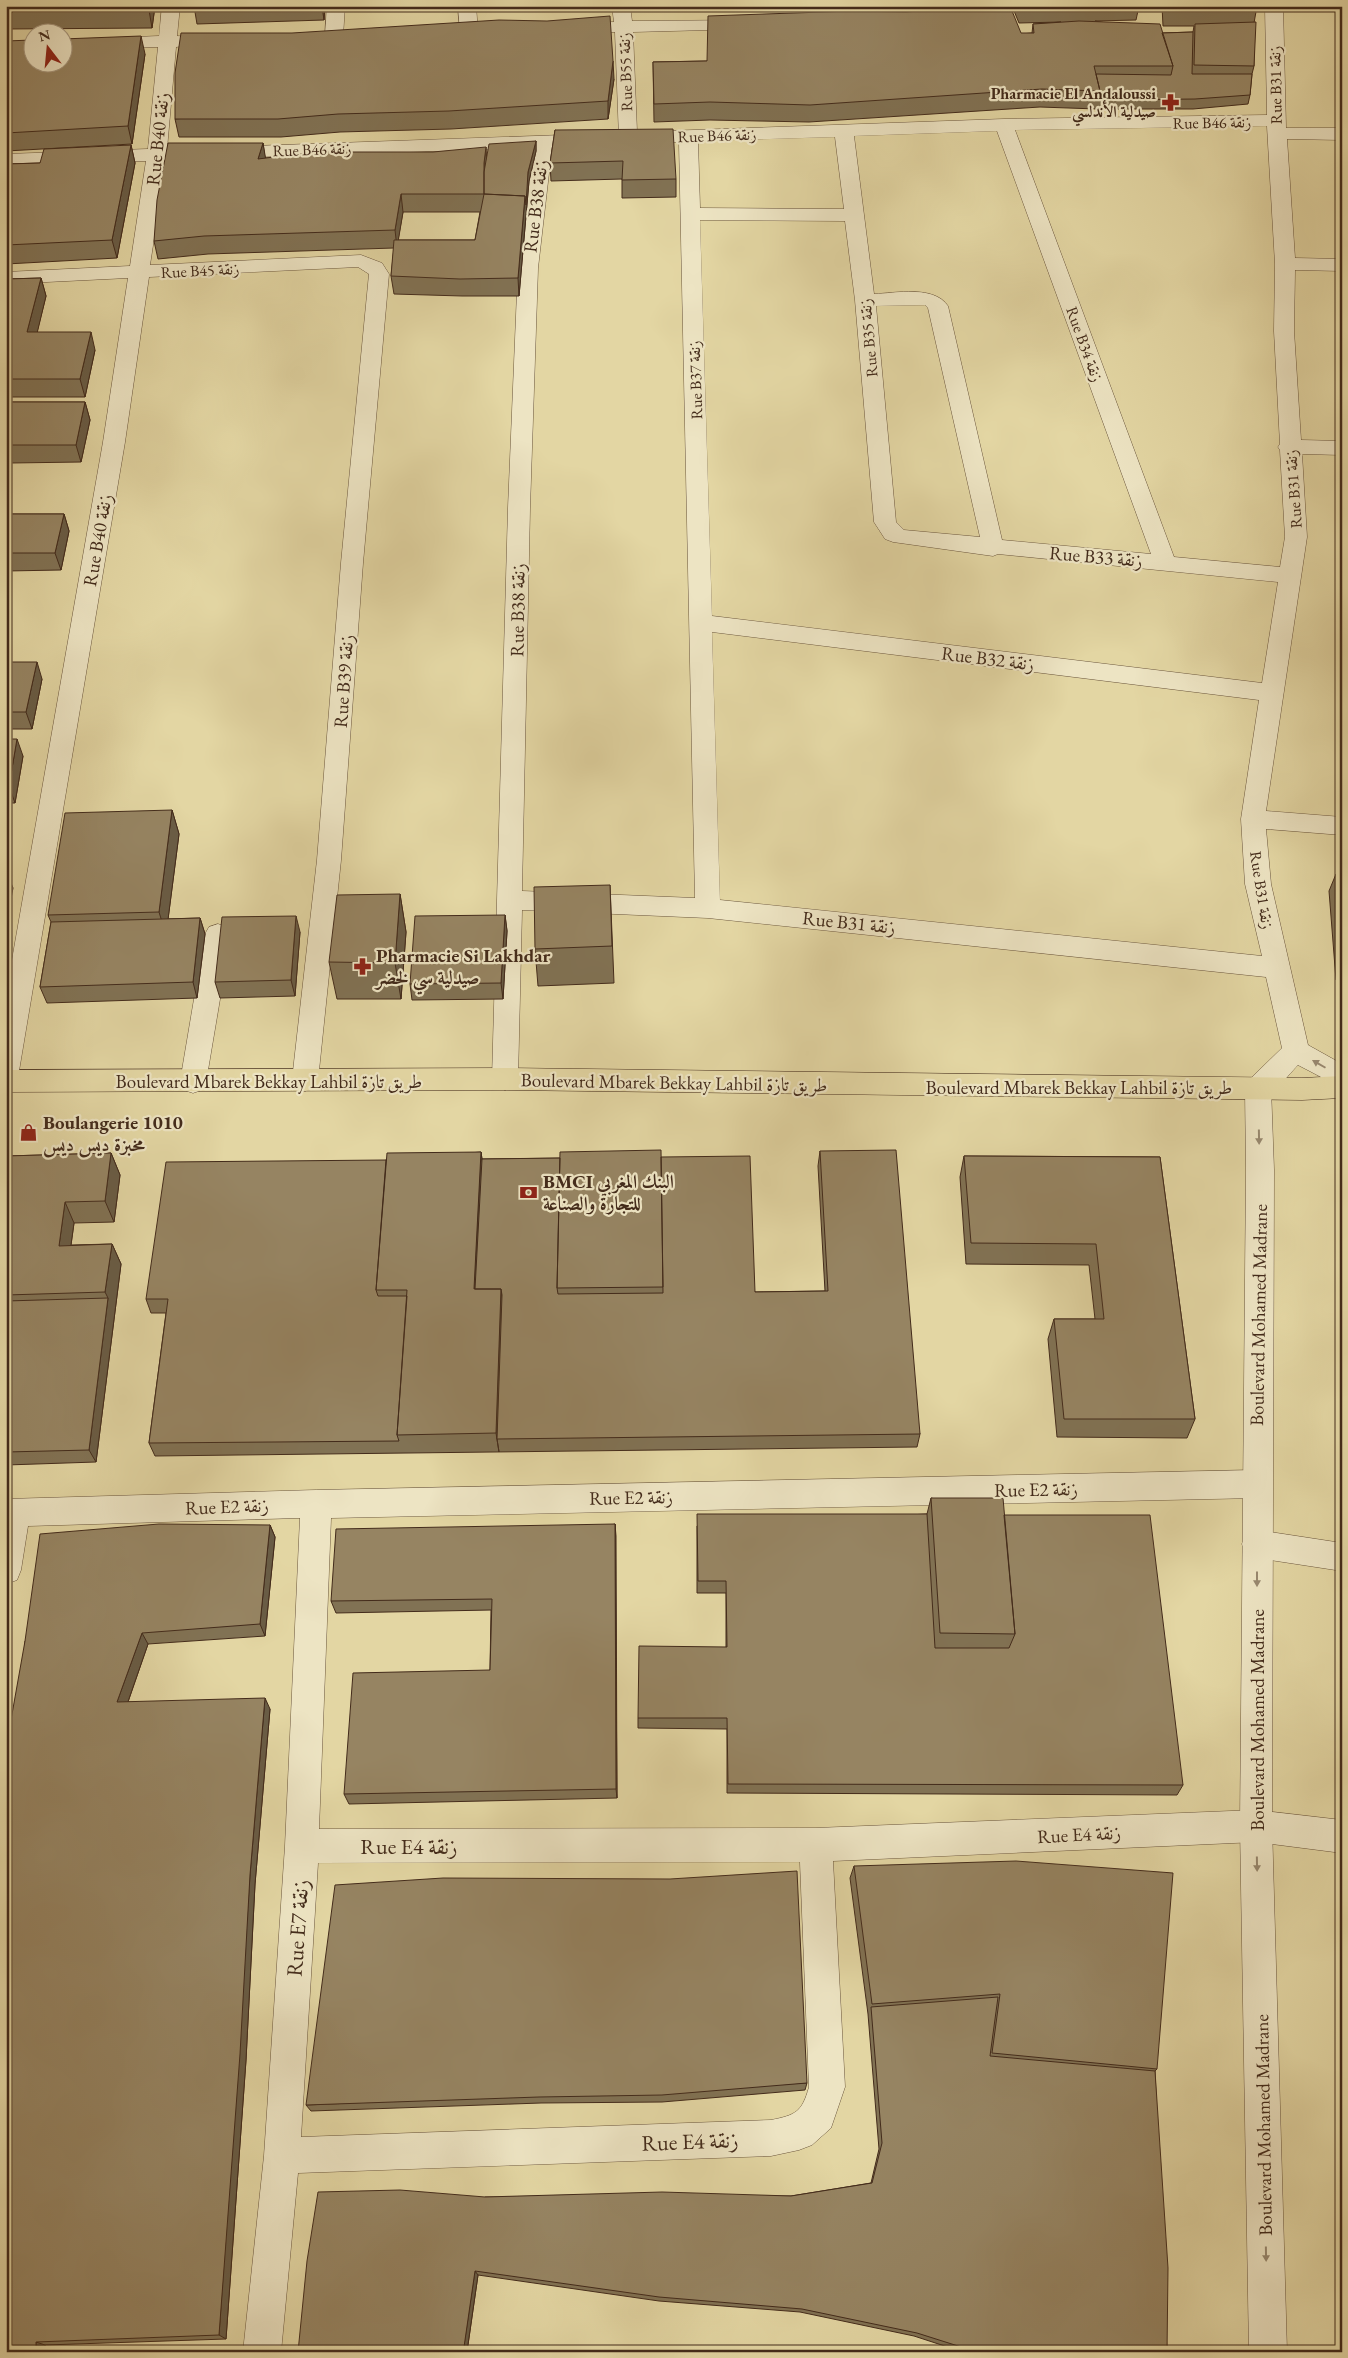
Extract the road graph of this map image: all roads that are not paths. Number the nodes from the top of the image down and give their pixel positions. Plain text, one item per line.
1 (171, 6) edge
2 (336, 6) edge
3 (467, 6) edge
4 (621, 6) edge
5 (1274, 6) edge
6 (821, 14) edge
7 (842, 21) edge
8 (804, 22) edge
9 (764, 23) edge
10 (624, 27) junction
11 (556, 29) edge
12 (488, 31) edge
13 (450, 32) edge
14 (469, 32) junction
15 (334, 36) junction
16 (353, 36) edge
17 (314, 37) edge
18 (206, 40) edge
19 (167, 42) junction
20 (72, 45) edge
21 (1004, 126) junction
22 (1277, 127) junction
23 (844, 132) junction
24 (1342, 134) edge
25 (688, 136) junction
26 (628, 138) junction
27 (543, 142) junction
28 (157, 154) junction
29 (6, 160) edge
30 (691, 214) junction
31 (856, 215) junction
32 (1285, 264) junction
33 (1342, 265) edge
34 (139, 273) junction
35 (6, 278) edge
36 (378, 282) joint
37 (865, 300) junction
38 (1289, 447) junction
39 (1342, 448) edge
40 (901, 537) joint
41 (993, 548) junction
42 (1165, 562) junction
43 (1290, 576) junction
44 (702, 623) junction
45 (1273, 693) junction
46 (1253, 819) junction
47 (1342, 826) edge
48 (510, 900) junction
49 (708, 908) junction
50 (218, 934) edge
51 (1277, 968) junction
52 (1296, 1051) junction
53 (6, 1071) edge
54 (1342, 1078) edge
55 (305, 1080) junction
56 (505, 1080) junction
57 (6, 1081) edge
58 (192, 1082) junction
59 (1342, 1087) edge
60 (1258, 1088) junction
61 (1257, 1484) junction
62 (316, 1504) junction
63 (10, 1513) edge
64 (1257, 1544) junction
65 (1342, 1557) edge
66 (6, 1570) edge
67 (1256, 1826) junction
68 (1342, 1837) edge
69 (302, 1846) junction
70 (816, 1846) junction
71 (282, 2156) junction
72 (262, 2352) edge
73 (1268, 2352) edge

1 - 19 street, Rue B40 زنقة
2 - 15 street
3 - 14 street
4 - 10 street, Rue B55 زنقة
5 - 22 street, Rue B31 زنقة
6 - 7 street
6 - 8 street
9 - 10 street
10 - 11 street
10 - 26 street, Rue B55 زنقة
12 - 14 street
13 - 14 street
15 - 16 street
15 - 17 street
18 - 19 street
19 - 20 street
19 - 28 street, Rue B40 زنقة
21 - 22 street, Rue B46 زنقة
21 - 23 street, Rue B46 زنقة
21 - 42 street, Rue B34 زنقة
22 - 24 street
22 - 32 street, Rue B31 زنقة
23 - 25 street, Rue B46 زنقة
23 - 31 street, Rue B35 زنقة
25 - 26 street, Rue B46 زنقة
25 - 30 street, Rue B37 زنقة
26 - 27 street, Rue B46 زنقة
27 - 28 street, Rue B46 زنقة
27 - 48 street, Rue B38 زنقة
28 - 29 street, Rue B46 زنقة
28 - 34 street, Rue B40 زنقة
30 - 31 street
30 - 44 street, Rue B37 زنقة
31 - 37 street, Rue B35 زنقة
32 - 33 street
32 - 38 street, Rue B31 زنقة
34 - 35 street, Rue B45 زنقة
34 - 36 street, Rue B45 زنقة
34 - 53 street, Rue B40 زنقة
36 - 55 street, Rue B39 زنقة
37 - 40 street, Rue B35 زنقة
37 - 41 street
38 - 39 street
38 - 43 street, Rue B31 زنقة
40 - 41 street, Rue B33 زنقة
41 - 42 street, Rue B33 زنقة
42 - 43 street, Rue B33 زنقة
43 - 45 street, Rue B31 زنقة
44 - 45 street, Rue B32 زنقة
44 - 49 street, Rue B37 زنقة
45 - 46 street, Rue B31 زنقة
46 - 47 street
46 - 51 street, Rue B31 زنقة
48 - 49 street, Rue B31 زنقة
48 - 56 street, Rue B38 زنقة
49 - 51 street, Rue B31 زنقة
50 - 58 street
51 - 52 street, Rue B31 زنقة
54 -> 52 street
52 - 60 street
55 - 56 main road, Boulevard Mbarek Bekkay Lahbil طريق تازة
55 - 58 main road, Boulevard Mbarek Bekkay Lahbil طريق تازة
56 - 60 main road, Boulevard Mbarek Bekkay Lahbil طريق تازة
57 - 58 main road, Boulevard Mbarek Bekkay Lahbil طريق تازة
59 - 60 main road, Boulevard Mbarek Bekkay Lahbil طريق تازة
60 -> 61 street, Boulevard Mohamed Madrane
61 - 62 street, Rue E2 زنقة
61 - 64 street, Boulevard Mohamed Madrane
62 - 63 street, Rue E2 زنقة
62 - 69 street, Rue E7 زنقة
63 - 66 street
64 - 65 street
64 -> 67 street, Boulevard Mohamed Madrane
67 - 68 street, Rue E4 زنقة
67 - 70 street, Rue E4 زنقة
67 -> 73 street, Boulevard Mohamed Madrane
69 - 70 street, Rue E4 زنقة
69 - 71 street, Rue E7 زنقة
70 - 71 street, Rue E4 زنقة
71 - 72 street, Rue E7 زنقة

